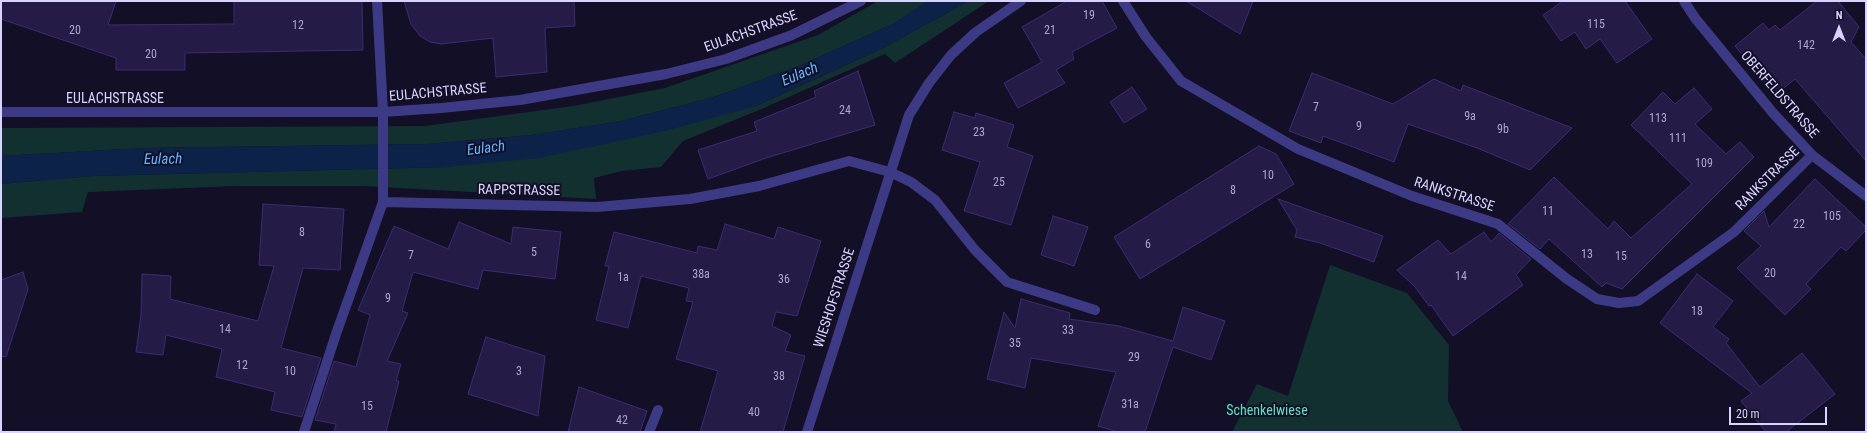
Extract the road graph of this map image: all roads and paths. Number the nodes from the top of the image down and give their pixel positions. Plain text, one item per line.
1 (377, 1) edge
2 (861, 1) edge
3 (1020, 1) edge
4 (1123, 1) edge
5 (1684, 1) edge
6 (1, 112) edge
7 (383, 112) junction
8 (1812, 155) junction
9 (890, 172) junction
10 (1866, 196) edge
11 (383, 202) junction
12 (1095, 310) dead end
13 (658, 410) dead end
14 (304, 432) edge
15 (649, 432) edge
16 (807, 432) edge

1 - 7 street
2 - 7 street, EULACHSTRASSE
3 - 9 street, WIESHOFSTRASSE
4 - 8 street, RANKSTRASSE
5 - 8 street, OBERFELDSTRASSE
6 - 7 street, EULACHSTRASSE
7 - 11 street
8 - 10 street, OBERFELDSTRASSE
9 - 11 street, RAPPSTRASSE
9 - 12 street
9 - 16 street, WIESHOFSTRASSE
11 - 14 street
13 - 15 street

